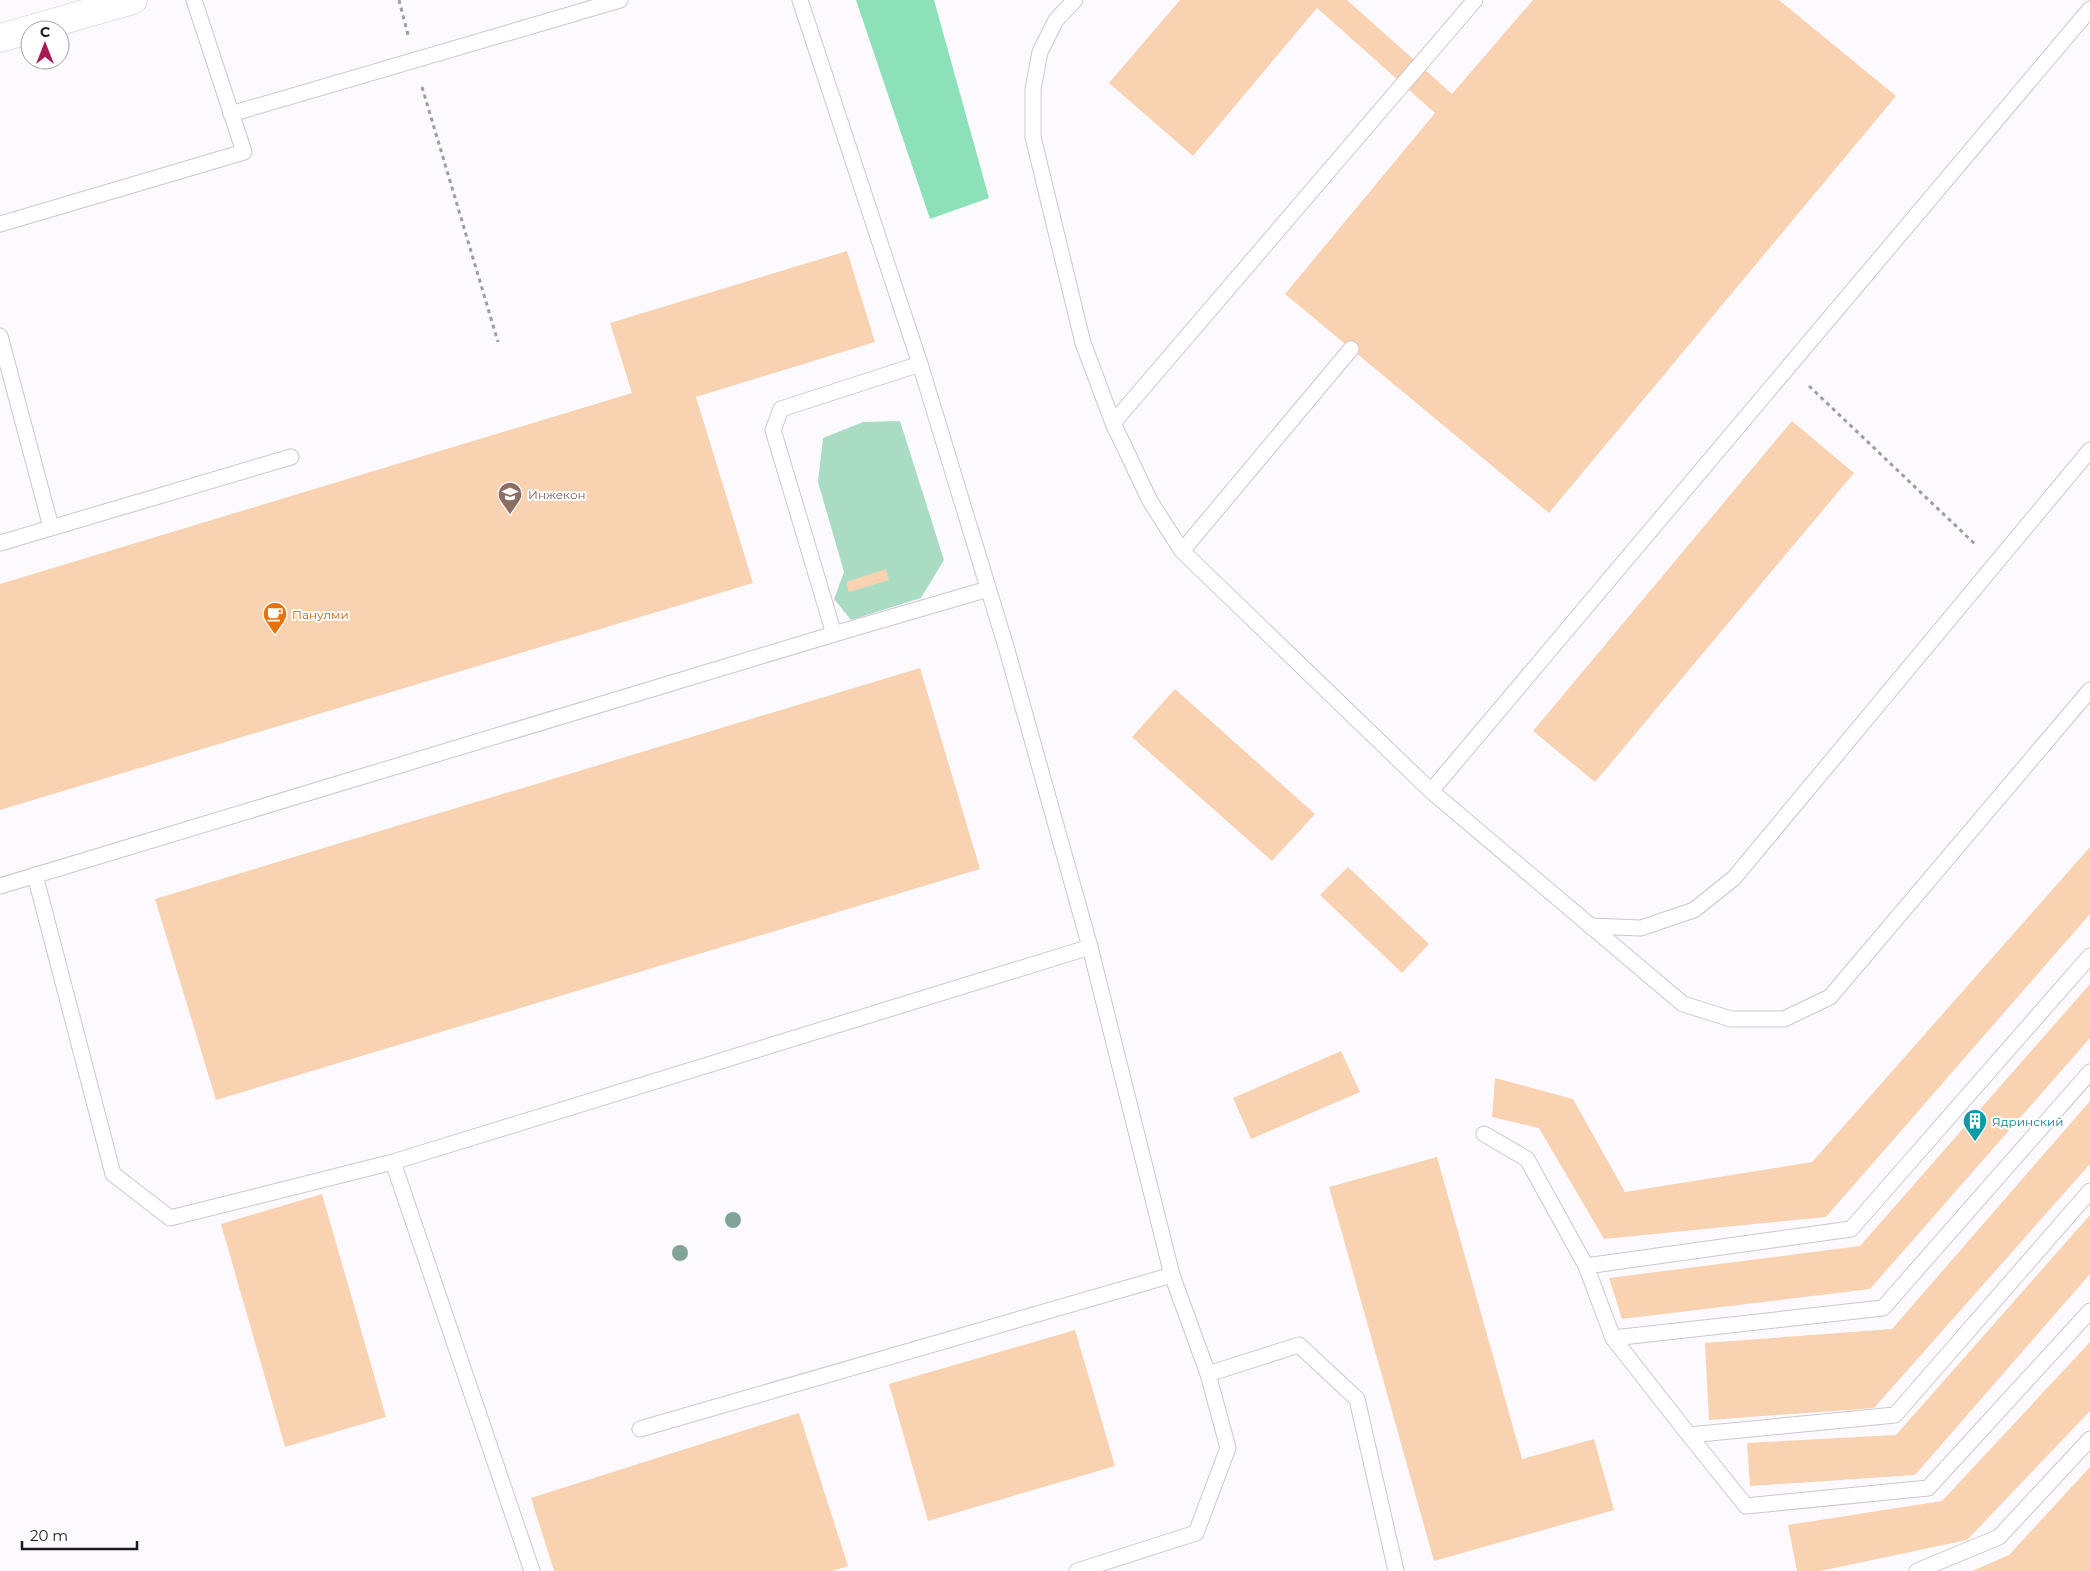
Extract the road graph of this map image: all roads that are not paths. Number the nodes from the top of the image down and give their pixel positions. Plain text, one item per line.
1 (133, 0) edge
2 (194, 0) edge
3 (620, 0) edge
4 (800, 0) edge
5 (1075, 0) edge
6 (1475, 0) edge
7 (2090, 9) edge
8 (0, 38) edge
9 (231, 114) junction
10 (0, 224) edge
11 (0, 336) edge
12 (1351, 349) dead end
13 (920, 364) junction
14 (1113, 423) junction
15 (2090, 450) edge
16 (291, 457) dead end
17 (51, 527) junction
18 (0, 542) edge
19 (1182, 551) junction
20 (988, 589) junction
21 (834, 634) junction
22 (2090, 690) edge
23 (1431, 791) junction
24 (35, 875) junction
25 (0, 886) edge
26 (1590, 926) junction
27 (1090, 947) junction
28 (2090, 956) edge
29 (2090, 1072) edge
30 (1484, 1134) dead end
31 (393, 1162) junction
32 (2090, 1191) edge
33 (1586, 1266) junction
34 (1172, 1274) junction
35 (2090, 1311) edge
36 (1613, 1338) junction
37 (1208, 1374) junction
38 (640, 1430) dead end
39 (1689, 1435) junction
40 (2090, 1439) edge
41 (532, 1571) edge
42 (1077, 1571) edge
43 (1396, 1571) edge
44 (1917, 1571) edge

1 - 8 main road
2 - 9 lane
3 - 9 lane
4 - 13 lane
5 - 14 lane
6 - 14 lane
7 - 23 lane
9 - 10 lane
11 - 17 lane
12 - 19 lane
13 - 20 lane
13 - 21 lane
14 - 19 lane
15 - 26 lane
16 - 17 lane
17 - 18 lane
19 - 23 lane
20 - 21 lane
20 - 27 lane
21 - 24 lane
22 - 26 lane
23 - 26 lane
24 - 25 lane
24 - 31 lane
27 - 31 lane
27 - 34 lane
28 - 33 lane
29 - 36 lane
30 - 33 lane
31 - 41 lane
32 - 39 lane
33 - 36 lane
34 - 37 lane
34 - 38 lane
35 - 39 lane
36 - 39 lane
37 - 42 lane
37 - 43 lane
40 - 44 lane

